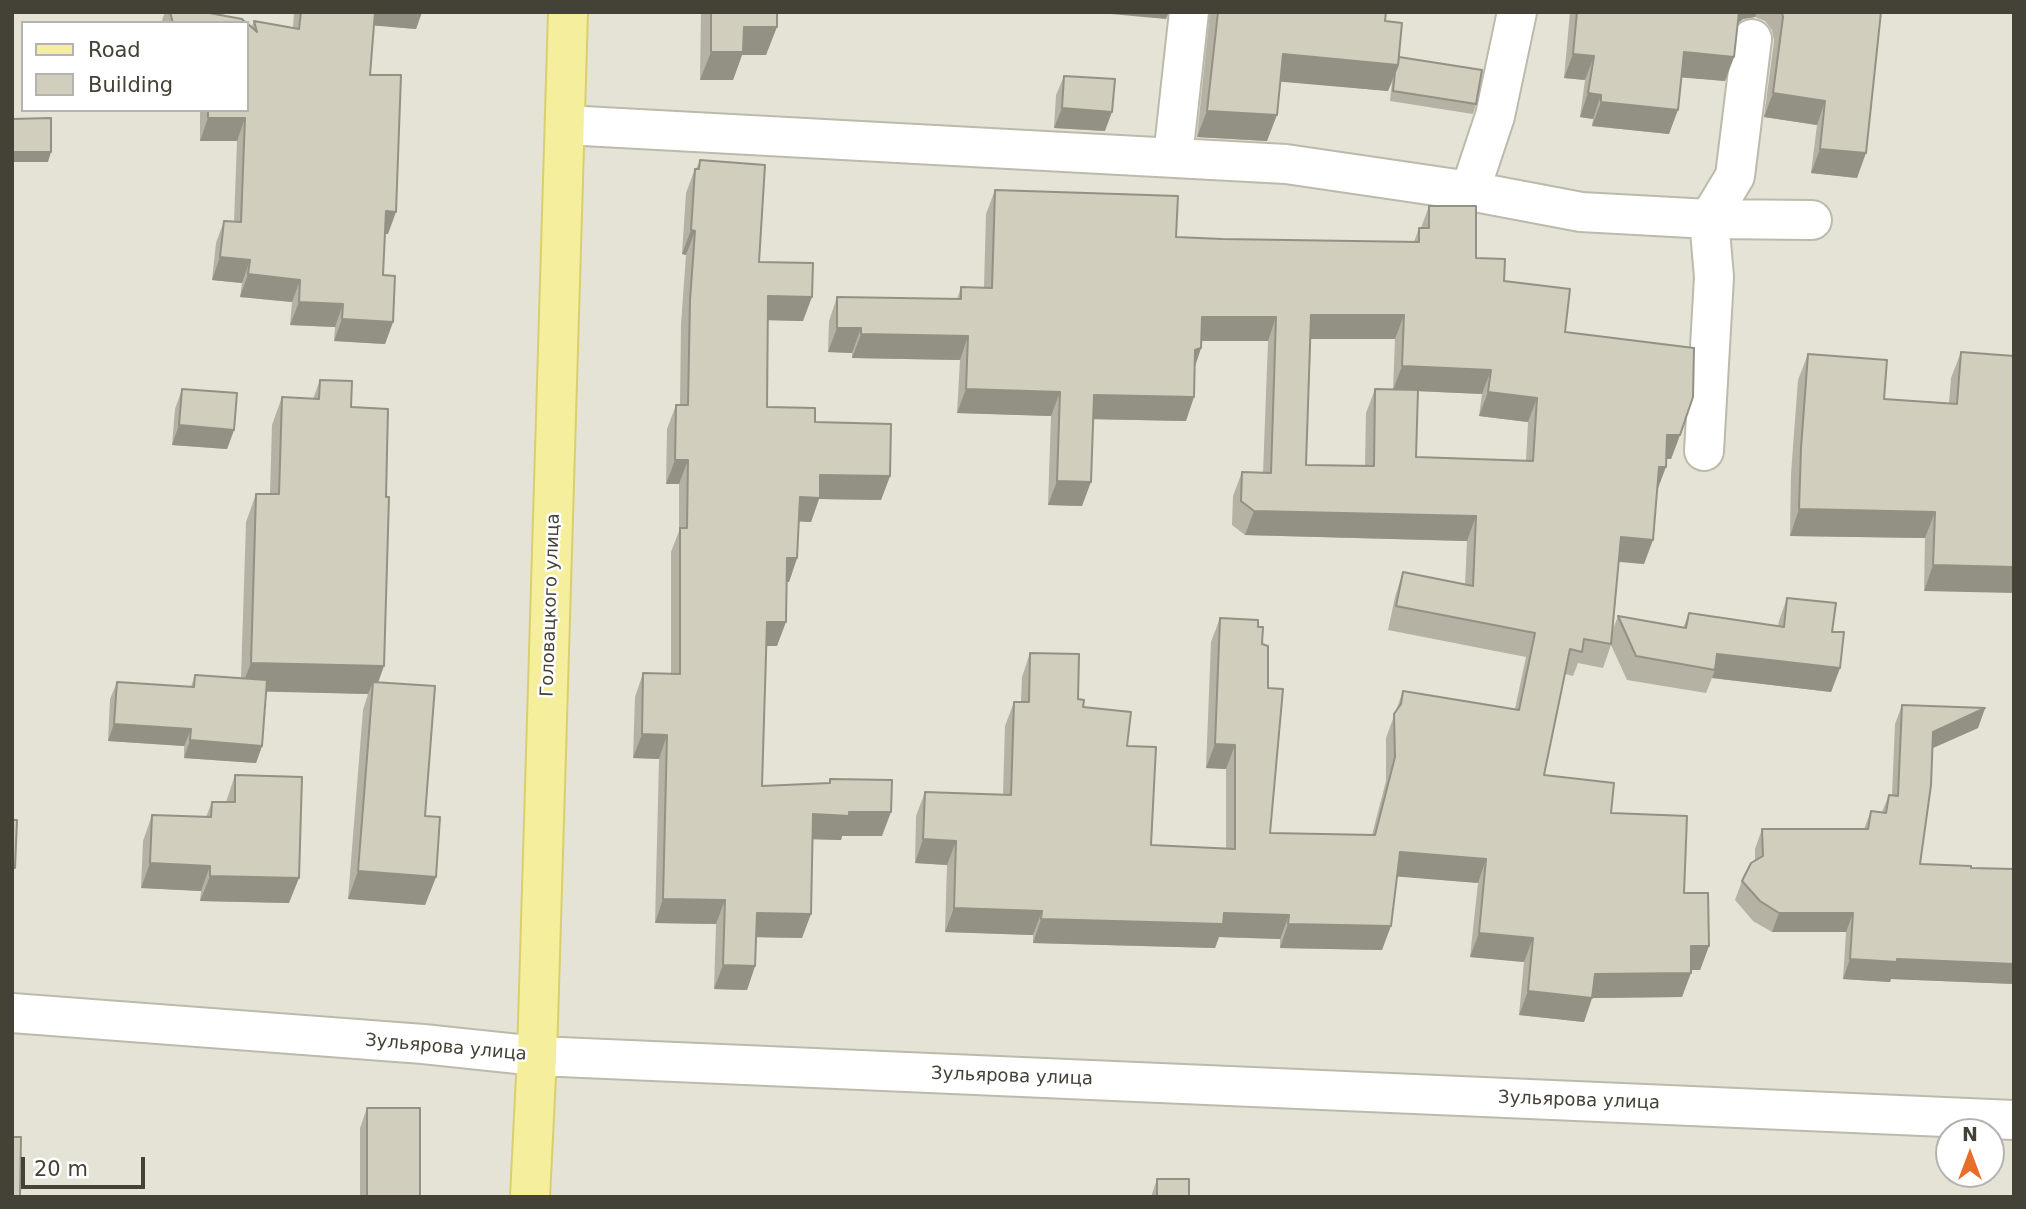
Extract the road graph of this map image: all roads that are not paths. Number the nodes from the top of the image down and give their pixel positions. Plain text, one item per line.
1 (568, 12) edge
2 (1189, 12) edge
3 (1517, 12) edge
4 (1752, 39) dead end
5 (565, 125) junction
6 (1173, 157) junction
7 (1470, 191) junction
8 (1709, 219) junction
9 (1812, 220) dead end
10 (1704, 451) dead end
11 (12, 1013) edge
12 (537, 1056) junction
13 (2014, 1120) edge
14 (530, 1197) edge

1 - 5 main road, Головацкого улица
2 - 6 street
3 - 7 street
4 - 8 street
5 - 6 street
5 - 12 main road, Головацкого улица
6 - 7 street
7 - 8 street
8 - 9 street
8 - 10 street
11 - 12 street, Зульярова улица
12 - 13 street, Зульярова улица
12 - 14 main road, Головацкого улица

